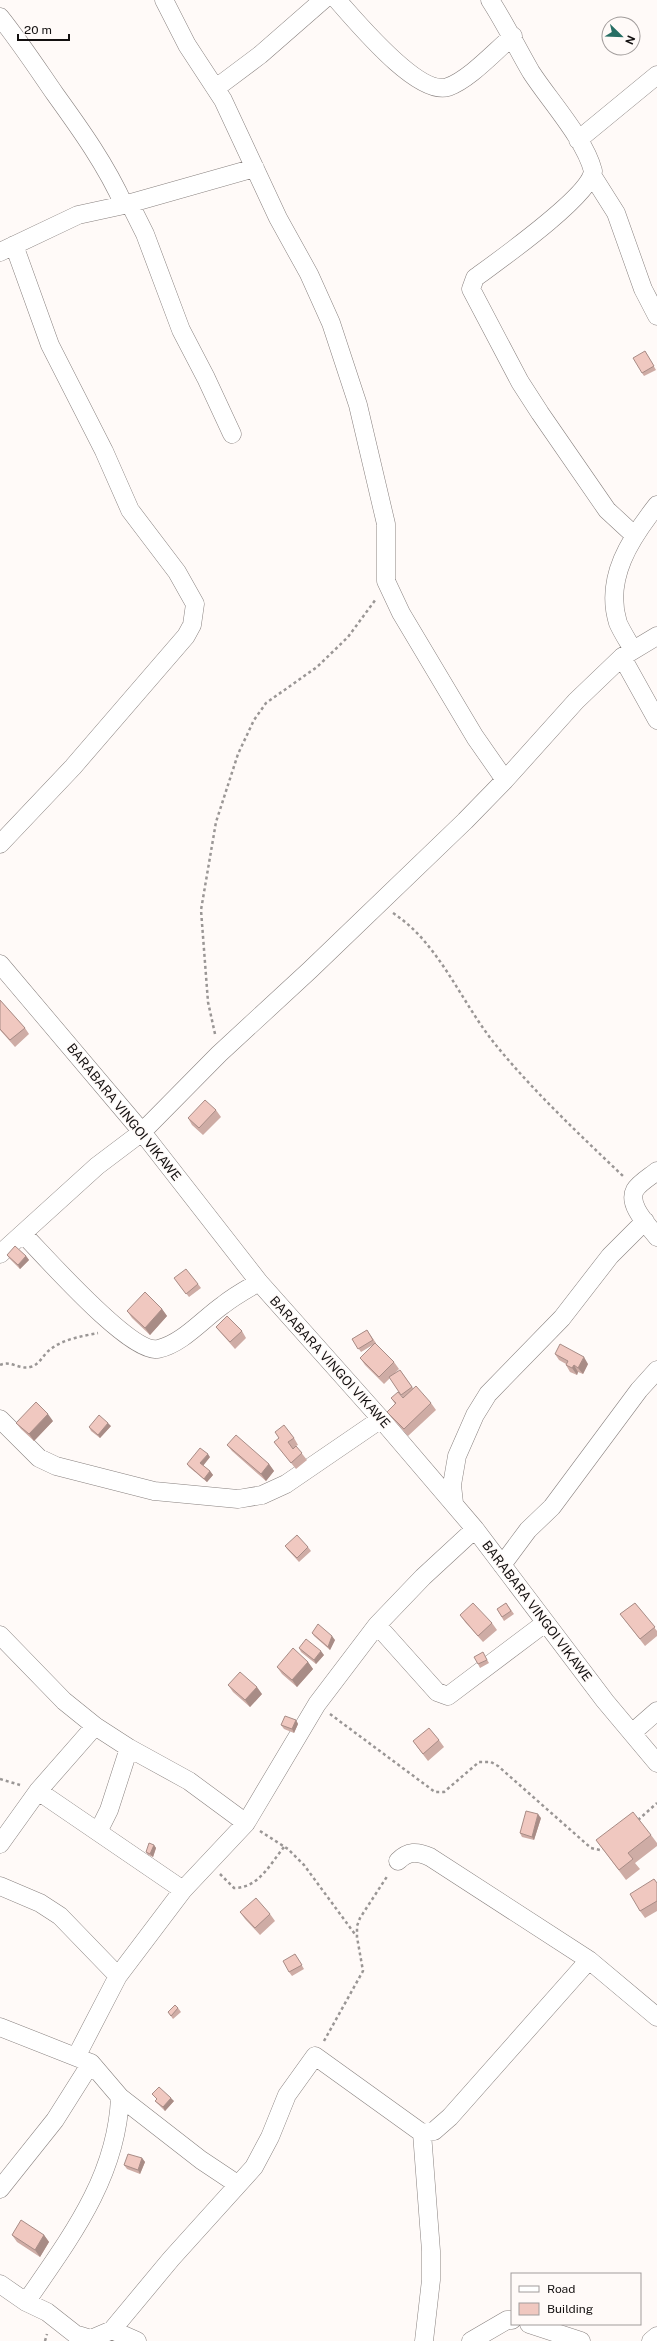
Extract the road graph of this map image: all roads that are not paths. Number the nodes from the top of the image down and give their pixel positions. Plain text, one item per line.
1 (164, 0) edge
2 (323, 0) edge
3 (337, 0) edge
4 (490, 0) edge
5 (0, 17) edge
6 (513, 36) junction
7 (657, 75) edge
8 (216, 88) junction
9 (578, 140) junction
10 (255, 168) junction
11 (592, 175) junction
12 (127, 204) junction
13 (7, 248) edge
14 (657, 316) edge
15 (232, 434) dead end
16 (657, 505) edge
17 (634, 535) junction
18 (657, 636) edge
19 (627, 654) junction
20 (657, 720) edge
21 (505, 780) junction
22 (0, 844) edge
23 (0, 964) edge
24 (142, 1132) junction
25 (657, 1171) edge
26 (645, 1221) junction
27 (24, 1234) junction
28 (657, 1237) edge
29 (3, 1244) edge
30 (258, 1282) junction
31 (657, 1370) edge
32 (0, 1419) edge
33 (381, 1419) junction
34 (454, 1503) junction
35 (475, 1529) junction
36 (502, 1565) junction
37 (545, 1623) junction
38 (377, 1625) junction
39 (0, 1635) edge
40 (657, 1711) edge
41 (95, 1726) junction
42 (633, 1732) junction
43 (129, 1748) junction
44 (657, 1763) edge
45 (38, 1791) junction
46 (246, 1822) junction
47 (98, 1832) junction
48 (0, 1844) edge
49 (398, 1861) road end
50 (0, 1886) edge
51 (182, 1890) junction
52 (589, 1960) junction
53 (118, 1976) junction
54 (657, 2017) edge
55 (0, 2027) edge
56 (84, 2060) junction
57 (120, 2097) junction
58 (422, 2133) junction
59 (237, 2184) junction
60 (0, 2188) edge
61 (0, 2284) edge
62 (26, 2302) junction
63 (511, 2320) edge
64 (532, 2325) edge
65 (112, 2330) junction
66 (657, 2336) edge
67 (137, 2341) edge
68 (424, 2341) edge
69 (471, 2341) edge
70 (581, 2341) edge
71 (652, 2341) edge

1 - 8 street
2 - 8 street
3 - 6 street
4 - 6 street
5 - 12 street
6 - 9 street
7 - 9 street
8 - 10 street
9 - 11 street
10 - 12 street
10 - 21 street
11 - 14 street
11 - 17 street
12 - 13 street
12 - 15 street
13 - 22 street
16 - 17 street
17 - 19 street
18 - 19 street
19 - 20 street
19 - 21 street
21 - 24 street
23 - 24 street, BARABARA VINGOI VIKAWE
24 - 27 street
24 - 30 street, BARABARA VINGOI VIKAWE
25 - 26 street
26 - 28 street
26 - 34 street
27 - 29 street
27 - 30 street
30 - 33 street, BARABARA VINGOI VIKAWE
31 - 36 street
32 - 33 street
33 - 34 street, BARABARA VINGOI VIKAWE
34 - 35 street, BARABARA VINGOI VIKAWE
35 - 36 street, BARABARA VINGOI VIKAWE
35 - 38 street
36 - 37 street, BARABARA VINGOI VIKAWE
37 - 38 street
37 - 42 street, BARABARA VINGOI VIKAWE
38 - 46 street
39 - 41 street
40 - 42 street
41 - 43 street
41 - 45 street
42 - 44 street, BARABARA VINGOI VIKAWE
43 - 46 street
43 - 47 street
45 - 47 street
45 - 48 street
46 - 51 street
47 - 51 street
49 - 52 street
50 - 53 street
51 - 53 street
52 - 54 street
52 - 58 street
53 - 56 street
55 - 56 street
56 - 57 street
56 - 60 street
57 - 59 street
57 - 62 street
58 - 59 street
58 - 68 street
59 - 65 street
61 - 62 street
62 - 65 street
63 - 69 street
64 - 70 street
65 - 67 street
66 - 71 street

